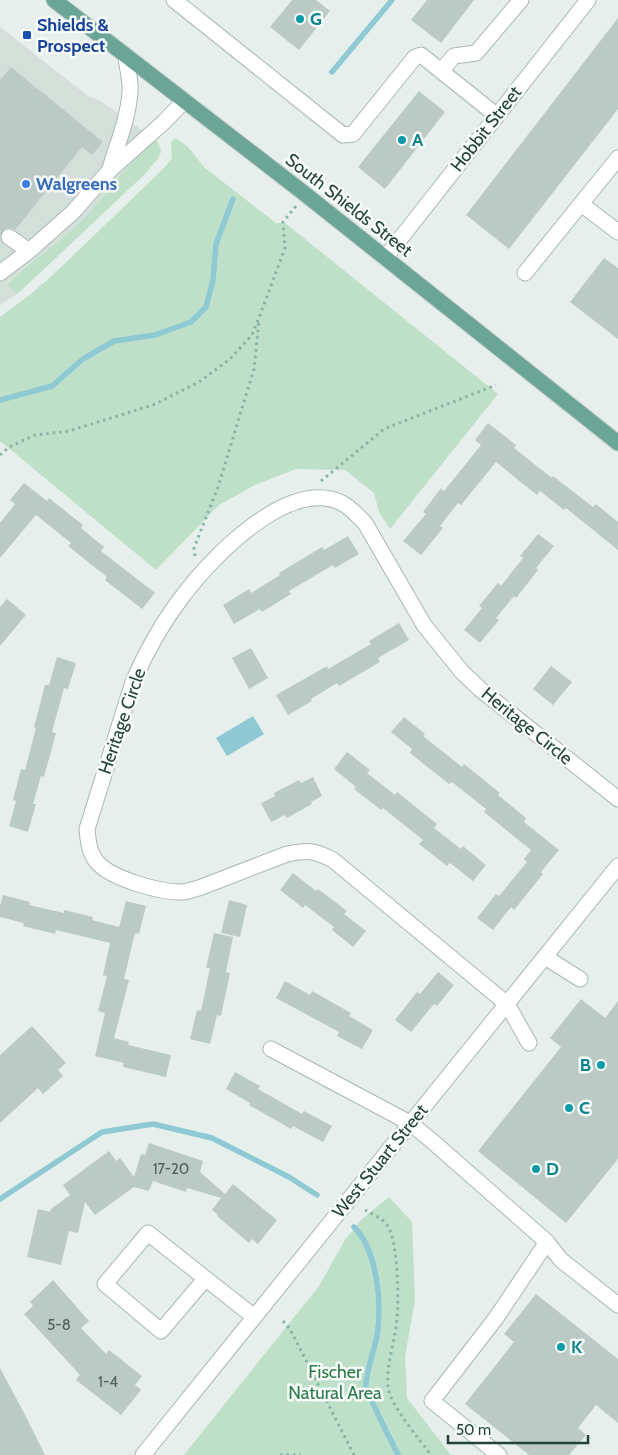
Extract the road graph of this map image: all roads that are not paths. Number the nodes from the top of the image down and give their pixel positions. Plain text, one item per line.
1 (54, 0) edge
2 (174, 0) edge
3 (521, 0) edge
4 (588, 0) edge
5 (126, 57) junction
6 (440, 71) junction
7 (184, 101) junction
8 (496, 115) junction
9 (618, 158) edge
10 (110, 170) junction
11 (581, 204) junction
12 (618, 232) edge
13 (9, 237) dead end
14 (28, 251) junction
15 (385, 258) junction
16 (0, 273) edge
17 (526, 273) dead end
18 (618, 443) edge
19 (618, 799) edge
20 (618, 866) edge
21 (545, 956) junction
22 (580, 979) dead end
23 (507, 1004) junction
24 (529, 1043) dead end
25 (271, 1050) dead end
26 (410, 1124) junction
27 (547, 1242) junction
28 (205, 1279) junction
29 (618, 1305) edge
30 (253, 1316) junction
31 (143, 1455) edge
32 (499, 1455) edge

1 - 5 main road, South Shields Street
2 - 6 street
3 - 6 street
4 - 8 street, Hobbit Street
5 - 7 main road, South Shields Street
5 - 10 street
6 - 8 street
7 - 10 street
7 - 15 main road, South Shields Street
8 - 15 street, Hobbit Street
9 - 11 street
10 - 14 street
11 - 12 street
11 - 17 street
13 - 14 street
14 - 16 street
15 - 18 main road, South Shields Street
19 - 23 street, Heritage Circle
20 - 21 street, West Stuart Street
21 - 22 street
21 - 23 street, West Stuart Street
23 - 24 street
23 - 26 street, West Stuart Street
25 - 26 street
26 - 27 street
26 - 30 street, West Stuart Street
27 - 29 street
27 - 32 street
28 - 28 street
28 - 30 street
30 - 31 street, West Stuart Street

